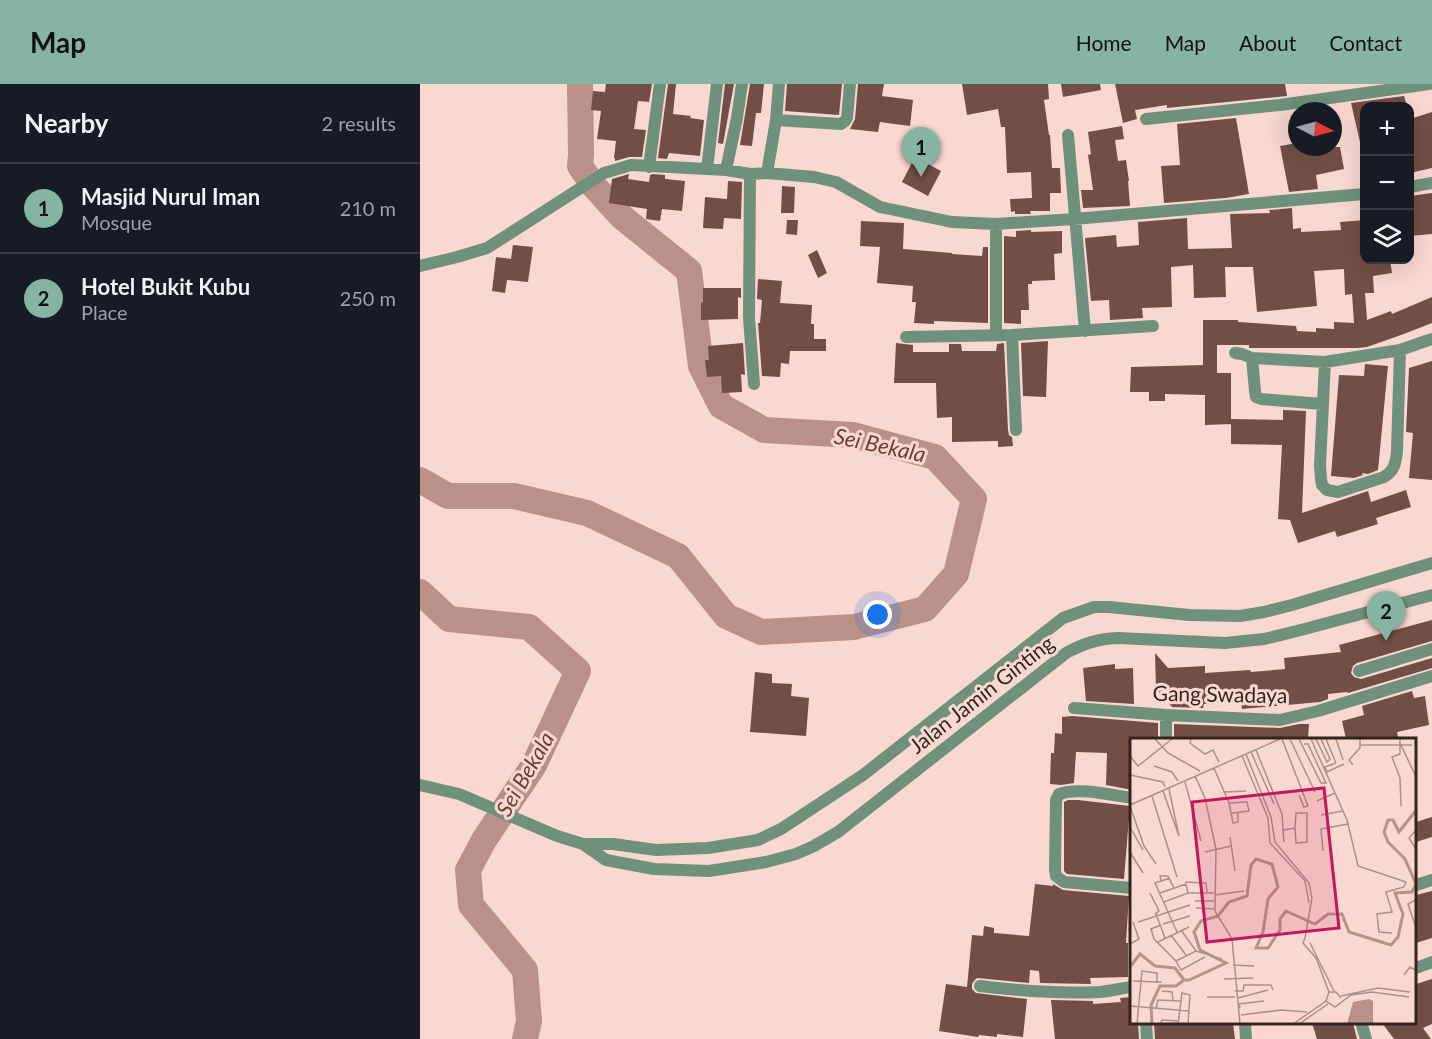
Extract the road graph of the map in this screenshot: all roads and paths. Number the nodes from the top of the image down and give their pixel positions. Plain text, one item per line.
1 (660, 84) edge
2 (717, 84) edge
3 (742, 84) edge
4 (779, 84) edge
5 (850, 84) edge
6 (1430, 84) edge
7 (1146, 119) dead end
8 (776, 120) junction
9 (1068, 135) dead end
10 (649, 167) junction
11 (707, 169) junction
12 (726, 170) junction
13 (767, 173) junction
14 (750, 174) junction
15 (1432, 183) edge
16 (1414, 186) edge
17 (1360, 194) edge
18 (1074, 219) junction
19 (996, 224) junction
20 (420, 266) edge
21 (1153, 326) dead end
22 (1085, 331) junction
23 (996, 335) junction
24 (906, 336) dead end
25 (1012, 336) junction
26 (1432, 339) edge
27 (1400, 350) junction
28 (1235, 353) dead end
29 (1252, 358) junction
30 (1325, 362) junction
31 (754, 384) dead end
32 (1322, 404) junction
33 (1016, 430) dead end
34 (1432, 563) edge
35 (1432, 595) edge
36 (1432, 649) edge
37 (1359, 671) dead end
38 (1432, 676) edge
39 (1074, 708) dead end
40 (1166, 715) junction
41 (1166, 738) edge
42 (420, 785) edge
43 (1130, 798) edge
44 (583, 844) junction
45 (1432, 880) edge
46 (1417, 885) edge
47 (1130, 888) edge
48 (1432, 962) edge
49 (1417, 968) edge
50 (980, 986) dead end
51 (1130, 987) edge
52 (1146, 1024) edge
53 (1245, 1024) edge
54 (1361, 1024) edge
55 (1147, 1039) edge
56 (1246, 1039) edge
57 (1366, 1039) edge

1 - 10 street
2 - 11 street
3 - 12 street
4 - 8 street
5 - 8 street
6 - 7 street
8 - 13 street
9 - 18 street
10 - 11 street
10 - 20 street
11 - 12 street
12 - 14 street
13 - 14 street
13 - 19 street
14 - 31 street
15 - 16 street
17 - 18 street
18 - 19 street
18 - 22 street
19 - 23 street
21 - 22 street
22 - 25 street
23 - 24 street
23 - 25 street
25 - 33 street
26 - 27 street
27 - 30 street
27 - 32 street
28 - 29 street
29 - 30 street
29 - 32 street
30 - 32 street
34 - 44 street, Jalan Jamin Ginting
35 - 44 street, Jalan Jamin Ginting
36 - 37 street
38 - 40 street, Gang Swadaya
39 - 40 street, Gang Swadaya
40 - 41 street
42 - 44 street, Jalan Jamin Ginting
43 - 47 street
45 - 46 street
48 - 49 street
50 - 51 street
52 - 55 street
53 - 56 street
54 - 57 street

